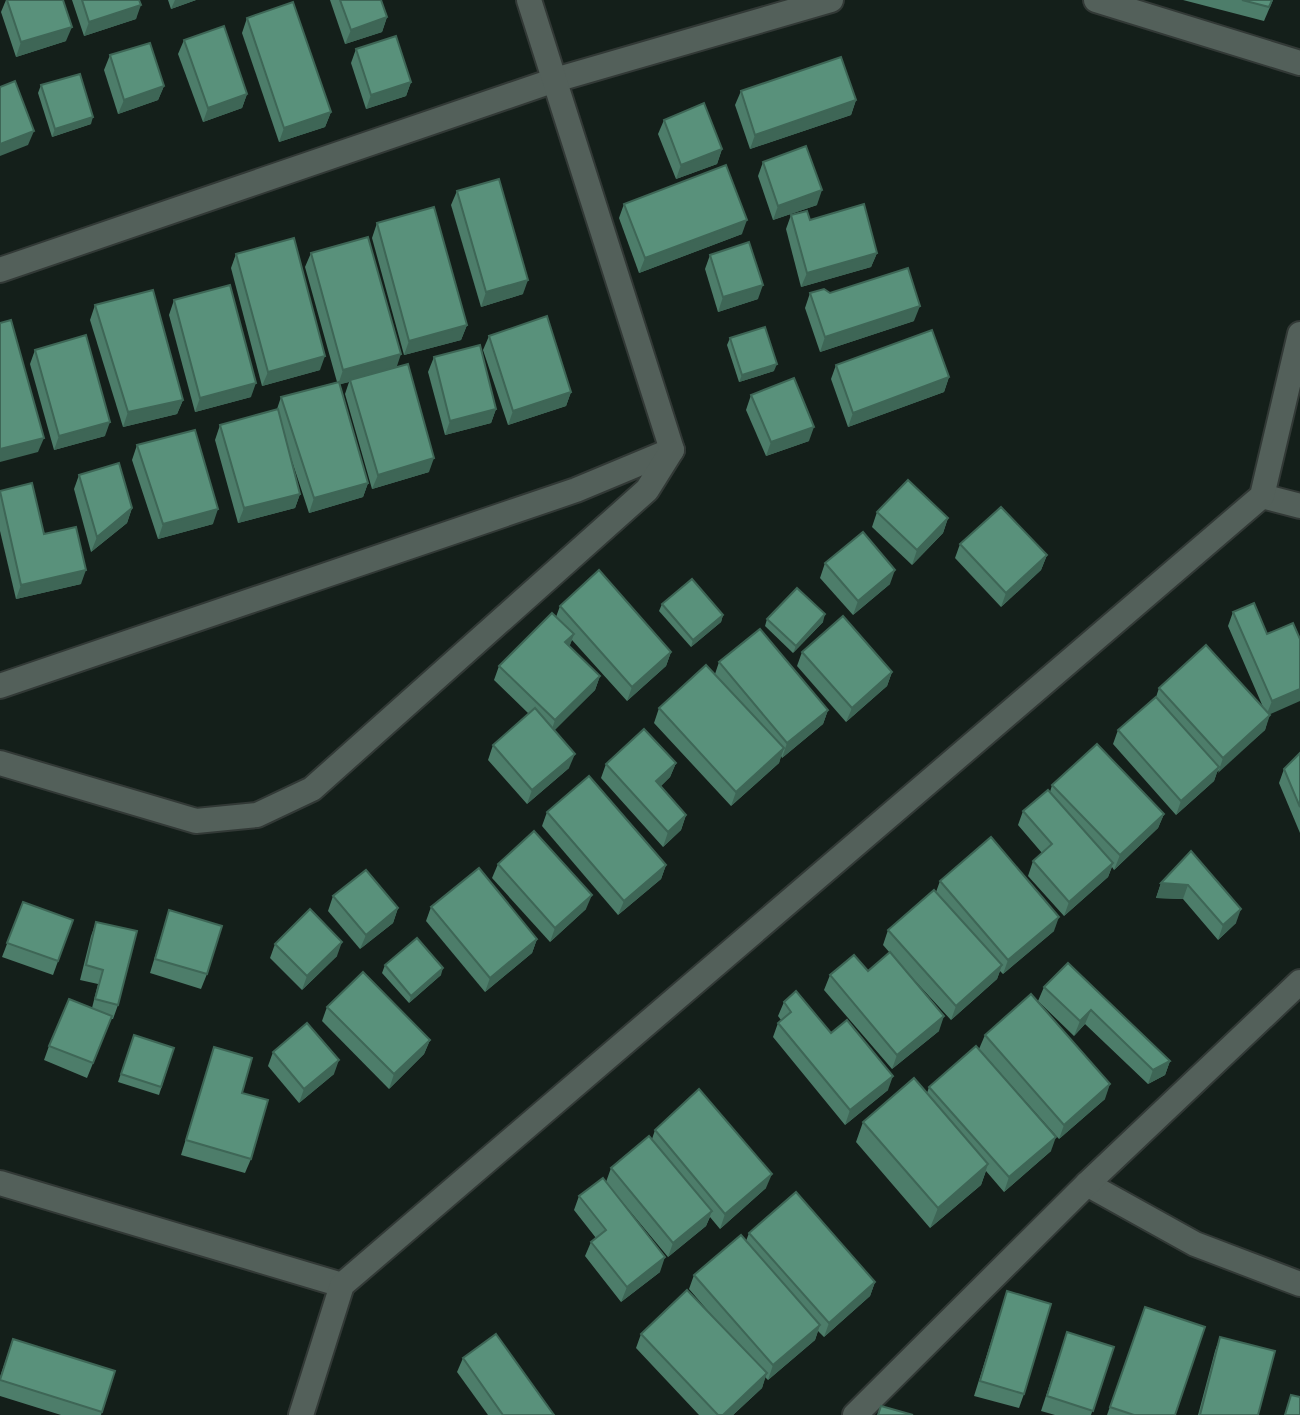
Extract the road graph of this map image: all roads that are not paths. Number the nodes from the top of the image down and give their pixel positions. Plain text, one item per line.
1 (529, 0) edge
2 (831, 0) edge
3 (1096, 0) edge
4 (1300, 63) edge
5 (555, 80) junction
6 (0, 270) edge
7 (1300, 334) edge
8 (672, 450) junction
9 (1262, 496) junction
10 (1300, 506) edge
11 (0, 686) edge
12 (0, 763) edge
13 (1300, 982) edge
14 (0, 1183) edge
15 (1087, 1184) junction
16 (1300, 1284) edge
17 (342, 1285) junction
18 (301, 1415) edge
19 (855, 1415) edge

1 - 5 street
2 - 5 street
3 - 4 street
5 - 6 street
5 - 8 street
7 - 9 street
8 - 11 street
8 - 12 street
9 - 10 street
9 - 17 street
13 - 15 street
14 - 17 street
15 - 16 street
15 - 19 street
17 - 18 street

